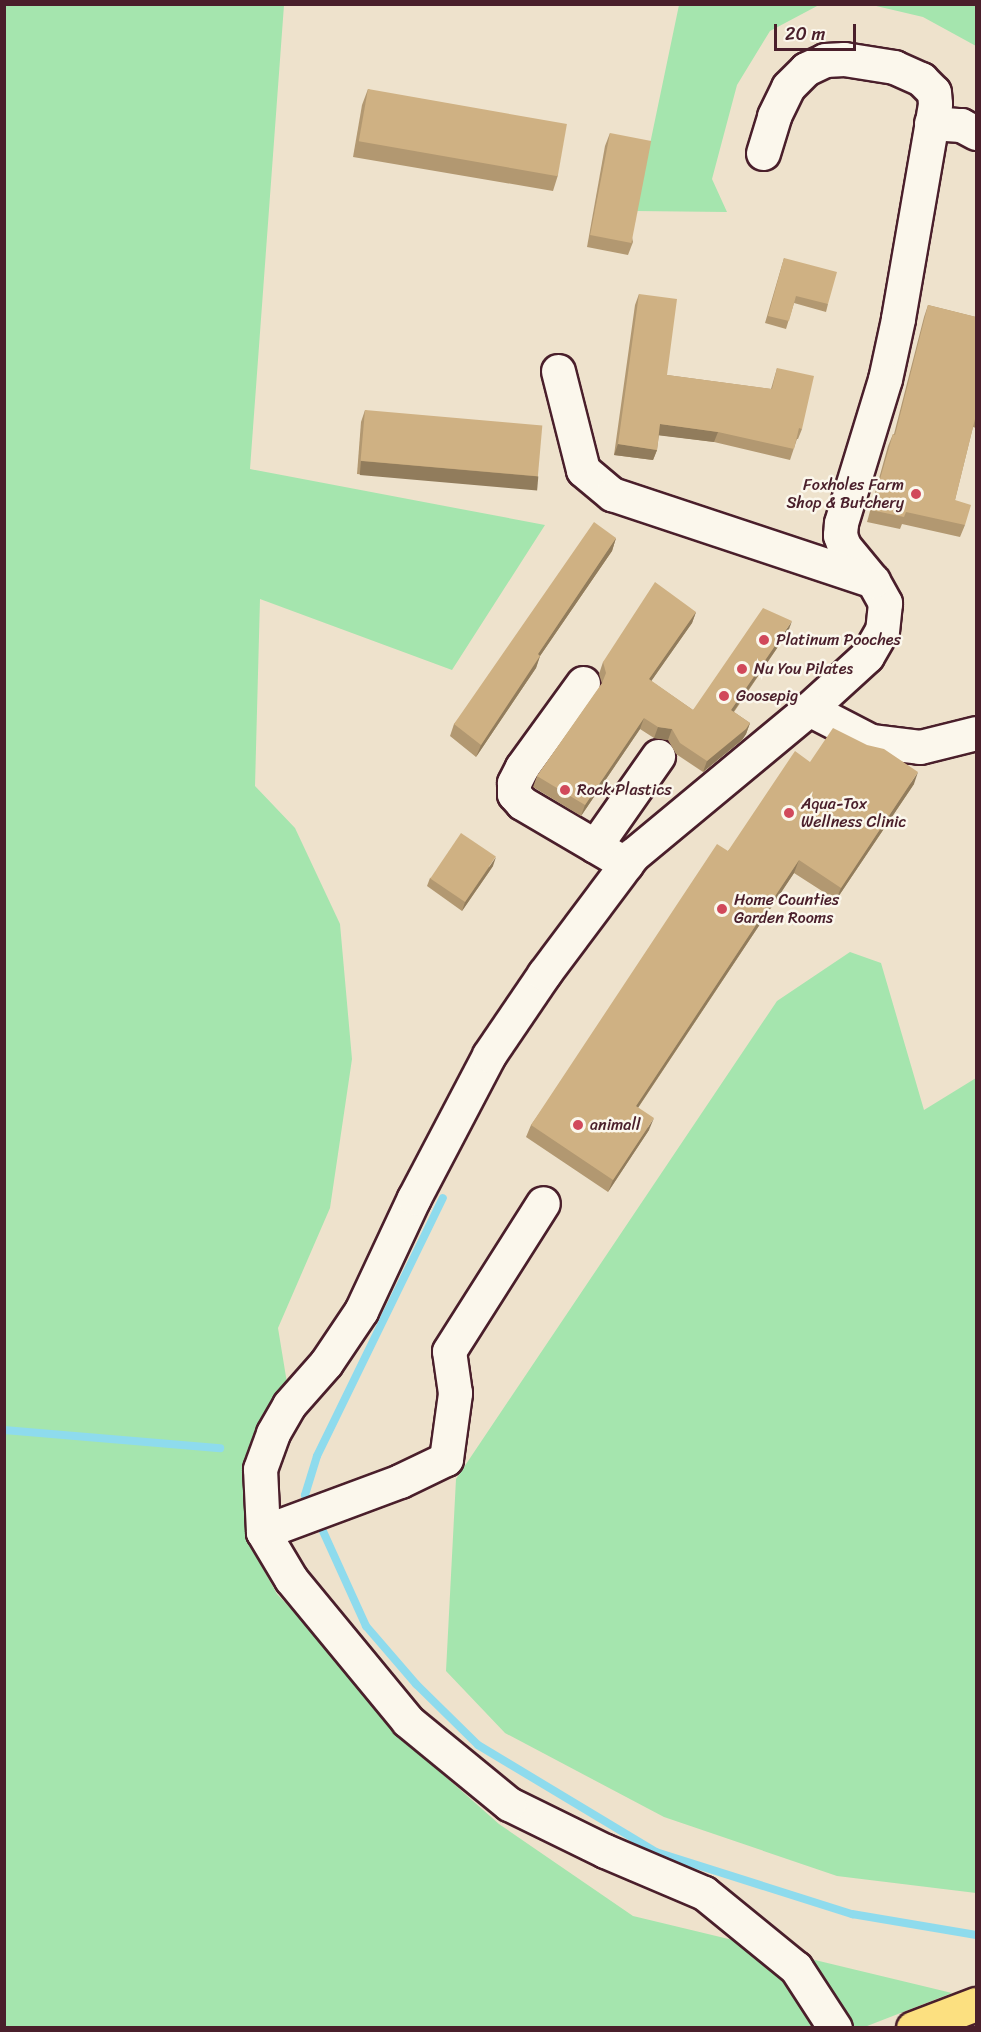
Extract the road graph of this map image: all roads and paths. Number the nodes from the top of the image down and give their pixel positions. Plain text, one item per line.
1 (931, 123) junction
2 (976, 134) edge
3 (763, 153) dead end
4 (558, 371) dead end
5 (873, 581) junction
6 (583, 683) dead end
7 (809, 709) junction
8 (976, 734) edge
9 (658, 756) dead end
10 (595, 846) junction
11 (626, 864) junction
12 (543, 1203) dead end
13 (263, 1532) junction
14 (976, 2004) edge
15 (835, 2028) edge
16 (913, 2028) edge

1 - 2 lane
1 - 3 lane
1 - 5 lane
4 - 5 lane
5 - 7 lane
6 - 10 lane
7 - 8 lane
7 - 11 lane
9 - 10 lane
10 - 11 lane
11 - 13 lane
12 - 13 lane
13 - 15 lane
14 - 16 main road

